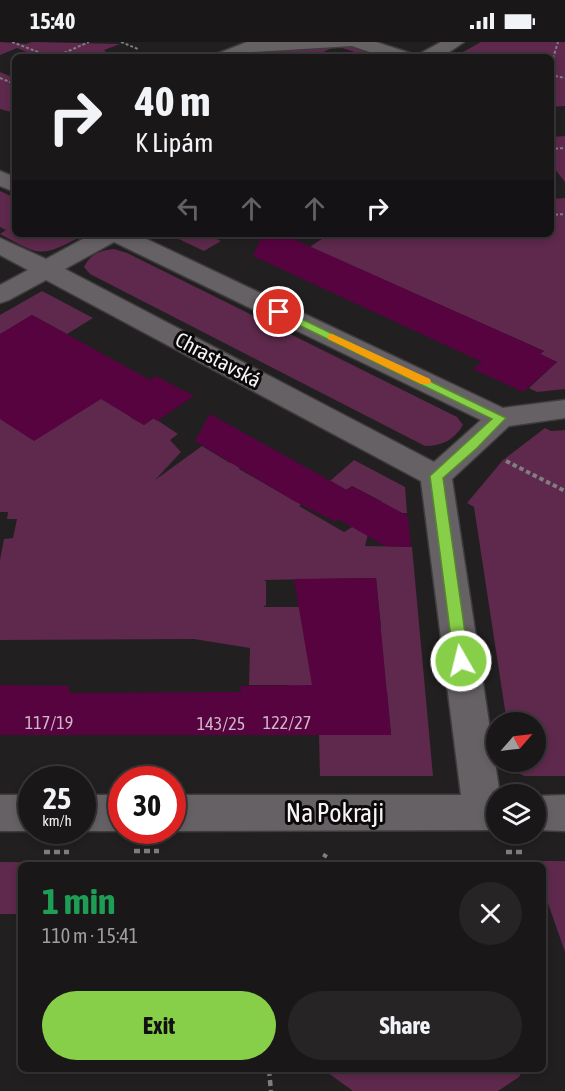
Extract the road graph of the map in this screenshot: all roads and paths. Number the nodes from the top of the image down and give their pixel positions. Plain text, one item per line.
1 (12, 42) edge
2 (89, 42) edge
3 (121, 42) edge
4 (346, 42) edge
5 (357, 42) edge
6 (455, 42) edge
7 (138, 49) dead end
8 (45, 54) edge
9 (60, 54) edge
10 (232, 54) edge
11 (394, 54) edge
12 (433, 54) edge
13 (105, 237) edge
14 (123, 237) edge
15 (0, 245) edge
16 (46, 269) junction
17 (0, 295) edge
18 (565, 409) edge
19 (500, 418) junction
20 (473, 445) junction
21 (436, 476) junction
22 (565, 491) edge
23 (486, 788) edge
24 (0, 813) edge
25 (18, 813) edge
26 (186, 813) edge
27 (486, 813) edge
28 (546, 813) edge
29 (565, 813) edge
30 (327, 850) dead end
31 (321, 862) edge
32 (269, 1072) edge
33 (271, 1091) edge

1 - 8 path
2 - 9 path
3 - 7 path
4 - 10 street
5 - 11 street
6 - 12 street
13 - 16 street
14 - 19 street
15 - 16 street, Chrastavská
16 - 17 street
16 - 21 street, Chrastavská
18 - 19 street
19 - 20 street
20 - 21 street
20 - 22 path
21 - 23 street
24 - 25 street
26 - 27 street, Na Pokraji
28 - 29 street
30 - 31 path
32 - 33 path

